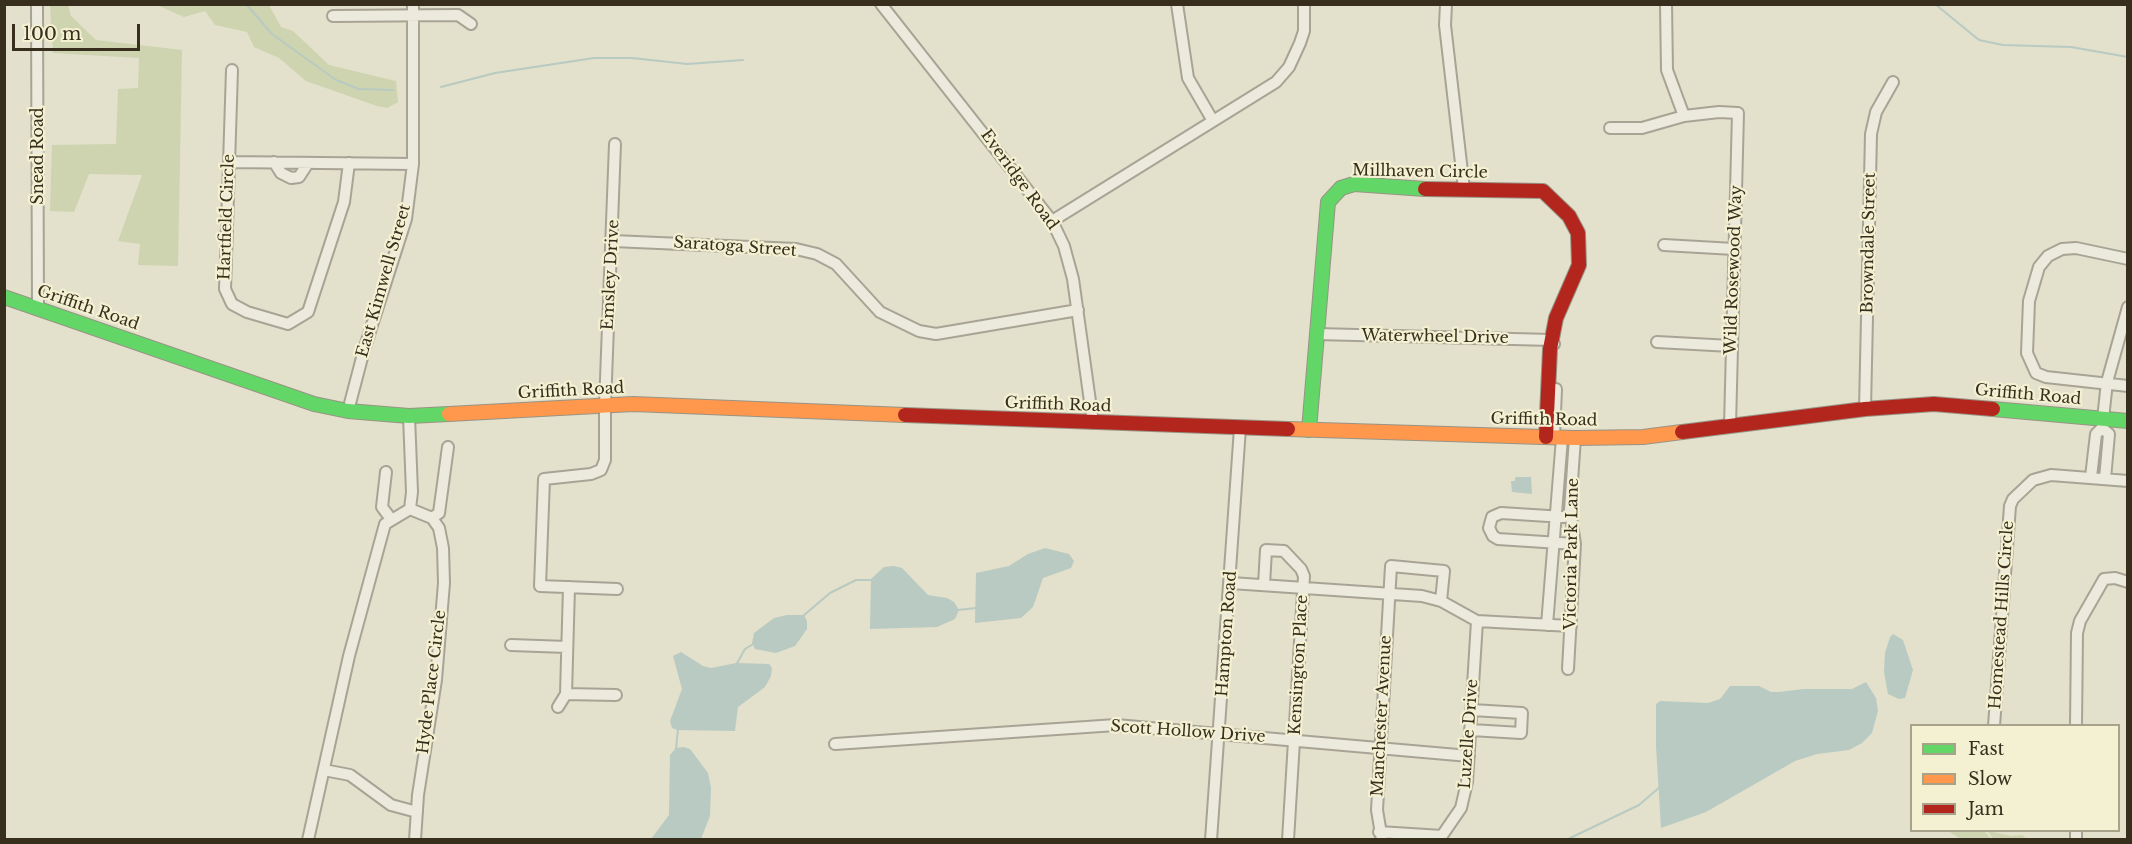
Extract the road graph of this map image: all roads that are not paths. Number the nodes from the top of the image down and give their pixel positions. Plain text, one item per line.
1 (37, 4) edge
2 (881, 4) edge
3 (1177, 4) edge
4 (1304, 4) edge
5 (1446, 4) edge
6 (1666, 4) edge
7 (413, 10) edge
8 (333, 16) dead end
9 (471, 24) dead end
10 (232, 70) dead end
11 (1893, 82) dead end
12 (1684, 116) junction
13 (1213, 121) junction
14 (1610, 128) dead end
15 (615, 144) dead end
16 (229, 162) junction
17 (274, 162) junction
18 (308, 163) junction
19 (349, 163) junction
20 (413, 164) junction
21 (1464, 189) junction
22 (1052, 221) junction
23 (613, 241) junction
24 (1664, 246) dead end
25 (1734, 249) junction
26 (2127, 260) edge
27 (4, 297) edge
28 (2127, 307) edge
29 (38, 308) junction
30 (1078, 309) junction
31 (1317, 334) junction
32 (1552, 340) junction
33 (1658, 342) dead end
34 (1731, 346) junction
35 (2106, 384) junction
36 (2127, 386) edge
37 (605, 405) junction
38 (1865, 409) junction
39 (348, 411) junction
40 (409, 416) junction
41 (2127, 420) edge
42 (1093, 423) junction
43 (2102, 423) junction
44 (1730, 426) junction
45 (1240, 428) junction
46 (1309, 430) junction
47 (1559, 438) junction
48 (448, 447) dead end
49 (386, 472) dead end
50 (2091, 477) junction
51 (2105, 478) junction
52 (2127, 481) edge
53 (410, 509) junction
54 (1557, 516) junction
55 (1571, 517) junction
56 (432, 518) junction
57 (391, 519) junction
58 (1552, 543) junction
59 (1575, 544) junction
60 (2127, 582) edge
61 (1231, 584) junction
62 (1264, 585) junction
63 (569, 587) junction
64 (1303, 587) junction
65 (617, 589) dead end
66 (1389, 593) junction
67 (1440, 601) junction
68 (1477, 621) junction
69 (1547, 625) junction
70 (1571, 626) junction
71 (511, 645) dead end
72 (567, 647) junction
73 (1569, 669) dead end
74 (566, 694) junction
75 (616, 695) dead end
76 (558, 707) dead end
77 (1472, 710) junction
78 (1995, 724) edge
79 (2076, 724) edge
80 (1471, 730) junction
81 (1220, 734) junction
82 (1295, 740) junction
83 (835, 744) dead end
84 (1380, 748) junction
85 (1469, 756) junction
86 (324, 770) junction
87 (417, 812) junction
88 (1380, 836) edge
89 (1440, 838) edge
90 (308, 840) edge
91 (415, 840) edge
92 (1211, 840) edge
93 (1288, 840) edge

1 - 29 street, Snead Road
2 - 22 street, Everidge Road
3 - 13 street
4 - 13 street
5 - 21 street
6 - 12 street
7 - 8 street
7 - 9 street
7 - 20 street, East Kimwell Street
10 - 16 street, Hartfield Circle
11 - 38 street, Browndale Street
12 - 14 street
12 - 25 street, Wild Rosewood Way
13 - 22 street
15 - 23 street, Emsley Drive
16 - 17 street
16 - 19 street, Hartfield Circle
17 - 18 street
17 - 18 street
18 - 19 street
19 - 20 street
20 - 39 street, East Kimwell Street
21 - 31 street, Millhaven Circle
21 - 32 street, Millhaven Circle
22 - 30 street, Everidge Road
23 - 30 street, Saratoga Street
23 - 37 street, Emsley Drive
24 - 25 street
25 - 34 street, Wild Rosewood Way
26 - 35 street
27 - 29 street, Griffith Road
28 - 35 street
29 - 39 street, Griffith Road
30 - 42 street, Everidge Road
31 - 32 street, Waterwheel Drive
31 - 46 street, Millhaven Circle
32 - 47 street, Millhaven Circle
33 - 34 street
34 - 44 street, Wild Rosewood Way
35 - 36 street
35 - 43 street
37 - 40 street, Griffith Road
37 - 42 street, Griffith Road
37 - 63 street, Emsley Drive
38 - 43 street, Griffith Road
38 - 44 street, Griffith Road
39 - 40 street, Griffith Road
40 - 53 street
41 - 43 street, Griffith Road
42 - 45 street, Griffith Road
43 - 50 street
43 - 51 street
44 - 47 street, Griffith Road
45 - 46 street, Griffith Road
45 - 61 street, Hampton Road
46 - 47 street, Griffith Road
47 - 54 street, Victoria Park Lane
47 - 55 street, Victoria Park Lane
48 - 56 street
49 - 57 street
50 - 51 street, Homestead Hills Circle
50 - 78 street, Homestead Hills Circle
51 - 52 street, Homestead Hills Circle
53 - 56 street
53 - 57 street
54 - 55 street
54 - 58 street, Victoria Park Lane
54 - 58 street
55 - 59 street, Victoria Park Lane
56 - 87 street, Hyde Place Circle
57 - 86 street
58 - 59 street
58 - 69 street, Victoria Park Lane
59 - 70 street, Victoria Park Lane
60 - 79 street
61 - 62 street
61 - 81 street, Hampton Road
62 - 64 street
62 - 64 street, Kensington Place
63 - 65 street
63 - 72 street
64 - 66 street
64 - 82 street, Kensington Place
66 - 67 street
66 - 67 street, Manchester Avenue
66 - 84 street, Manchester Avenue
67 - 68 street
68 - 69 street
68 - 77 street, Luzelle Drive
69 - 70 street
70 - 73 street, Victoria Park Lane
71 - 72 street
72 - 74 street
74 - 75 street
74 - 76 street
77 - 80 street, Luzelle Drive
77 - 80 street
80 - 85 street, Luzelle Drive
81 - 82 street, Scott Hollow Drive
81 - 83 street, Scott Hollow Drive
81 - 92 street, Hampton Road
82 - 84 street, Scott Hollow Drive
82 - 93 street, Kensington Place
84 - 85 street, Scott Hollow Drive
84 - 88 street, Manchester Avenue
85 - 89 street, Luzelle Drive
86 - 87 street
86 - 90 street
87 - 91 street, Hyde Place Circle
88 - 89 street

